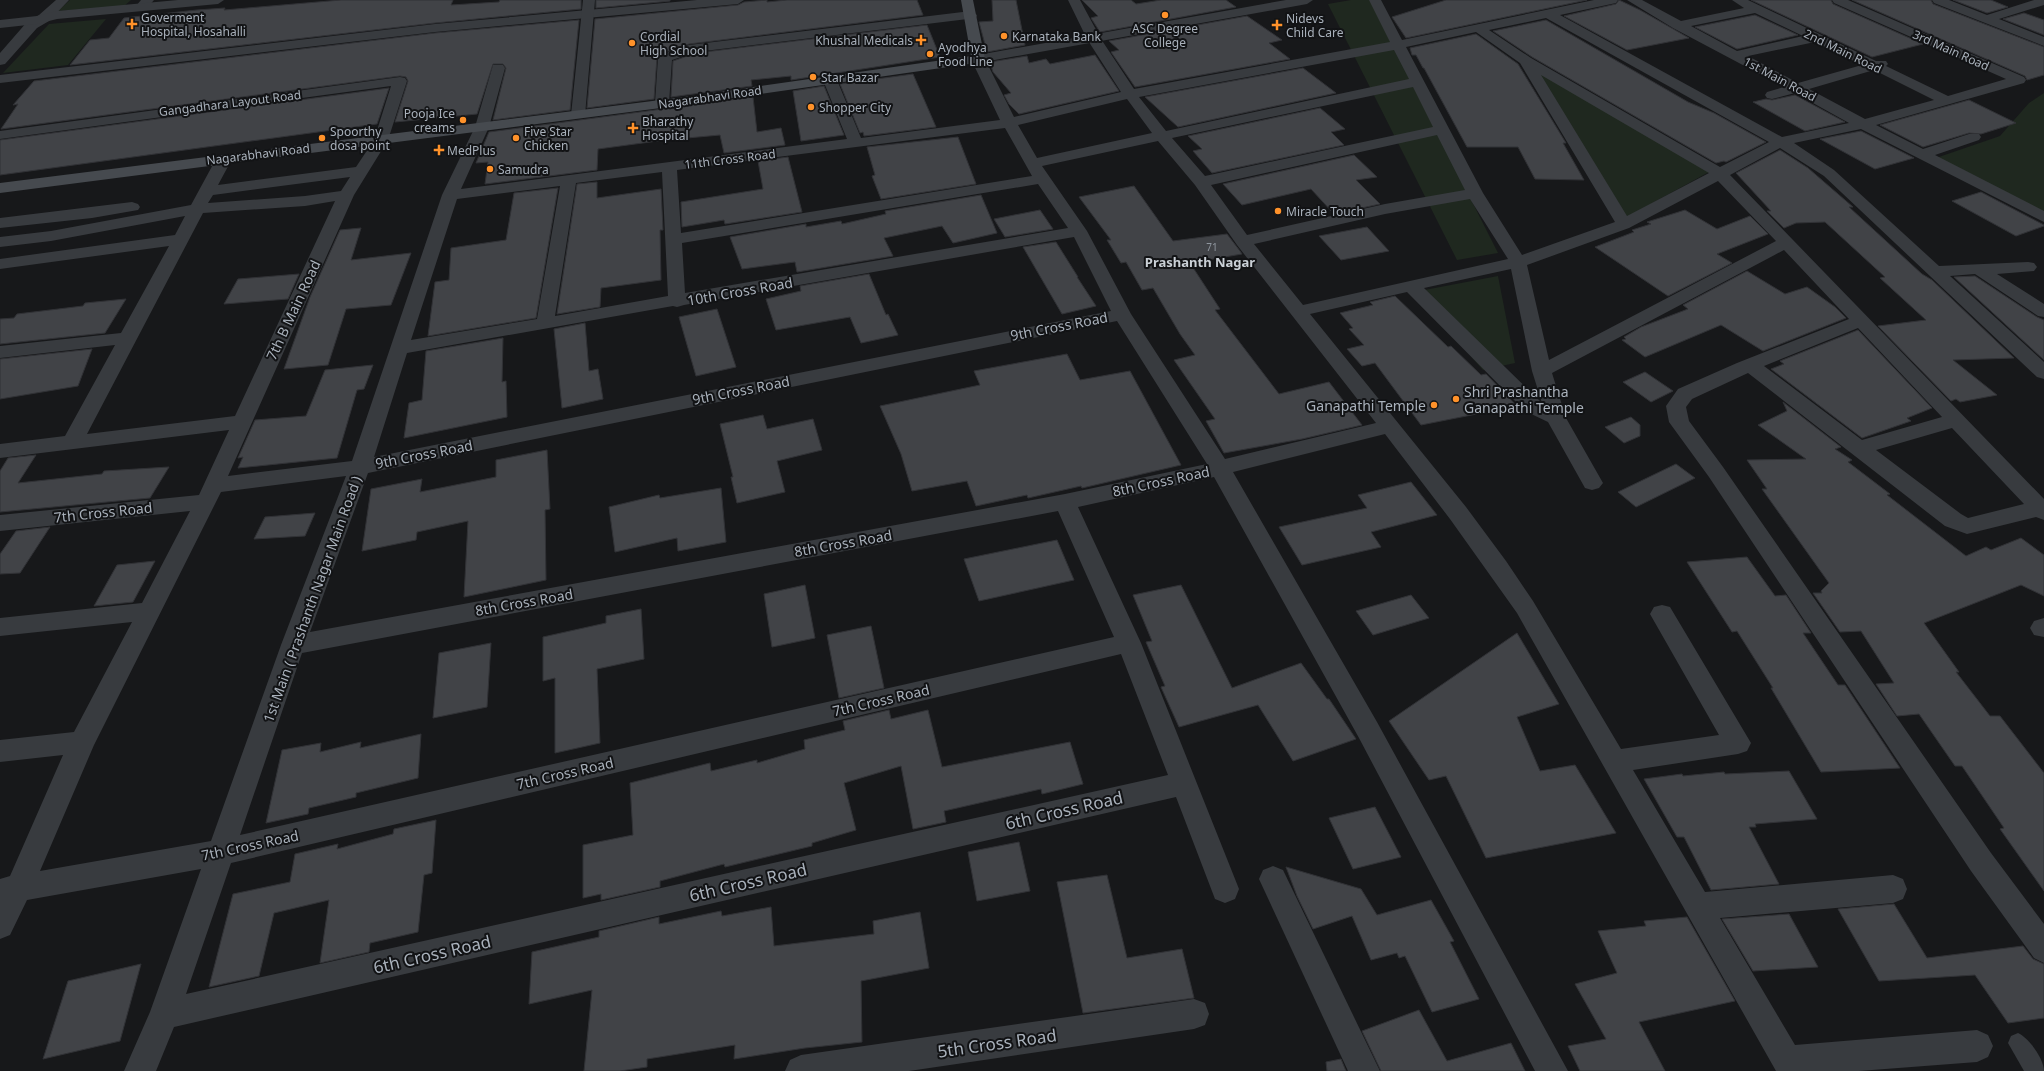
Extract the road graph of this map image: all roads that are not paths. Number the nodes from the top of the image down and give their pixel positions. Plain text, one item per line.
1 (63, 0) edge
2 (218, 0) edge
3 (738, 0) edge
4 (967, 0) edge
5 (1074, 0) edge
6 (1307, 0) edge
7 (1375, 0) edge
8 (1612, 0) edge
9 (1633, 0) edge
10 (1738, 0) edge
11 (1838, 0) edge
12 (1938, 0) edge
13 (2044, 1) edge
14 (145, 3) edge
15 (589, 7) edge
16 (1756, 9) junction
17 (1549, 14) junction
18 (971, 15) junction
19 (44, 18) junction
20 (1987, 19) junction
21 (0, 24) edge
22 (1678, 25) junction
23 (1480, 29) junction
24 (1815, 38) junction
25 (1094, 39) junction
26 (2044, 42) edge
27 (1397, 45) junction
28 (1735, 55) junction
29 (978, 59) junction
30 (0, 61) edge
31 (1526, 61) junction
32 (1892, 61) dead end
33 (1874, 66) junction
34 (498, 68) dead end
35 (0, 79) edge
36 (830, 80) junction
37 (1417, 82) junction
38 (1797, 88) junction
39 (1130, 94) junction
40 (1772, 95) dead end
41 (1948, 102) junction
42 (662, 103) junction
43 (578, 115) junction
44 (1009, 123) junction
45 (1863, 124) junction
46 (482, 127) junction
47 (1443, 129) junction
48 (0, 135) edge
49 (1162, 136) junction
50 (1974, 137) dead end
51 (381, 140) junction
52 (1780, 142) junction
53 (856, 143) junction
54 (1925, 155) junction
55 (224, 159) junction
56 (669, 167) junction
57 (361, 171) junction
58 (1038, 171) junction
59 (1719, 173) junction
60 (569, 180) junction
61 (1201, 182) junction
62 (0, 188) edge
63 (1475, 193) junction
64 (346, 195) junction
65 (450, 195) junction
66 (203, 198) junction
67 (2044, 217) edge
68 (0, 223) edge
69 (1624, 224) junction
70 (1079, 231) junction
71 (181, 239) junction
72 (674, 239) junction
73 (1243, 241) junction
74 (0, 242) edge
75 (1786, 242) junction
76 (1518, 262) junction
77 (0, 264) edge
78 (2028, 267) dead end
79 (1978, 269) junction
80 (1934, 271) junction
81 (1411, 286) junction
82 (677, 302) junction
83 (1299, 311) junction
84 (2044, 312) edge
85 (1122, 314) junction
86 (1860, 321) junction
87 (545, 324) junction
88 (127, 338) junction
89 (400, 348) junction
90 (0, 352) edge
91 (1750, 364) junction
92 (1542, 371) junction
93 (2044, 373) edge
94 (1556, 418) junction
95 (1956, 420) junction
96 (241, 422) junction
97 (1390, 426) junction
98 (72, 442) junction
99 (1859, 448) junction
100 (0, 451) edge
101 (360, 467) junction
102 (1220, 468) junction
103 (1592, 483) dead end
104 (210, 494) junction
105 (1065, 502) junction
106 (2042, 510) edge
107 (0, 523) edge
108 (149, 611) junction
109 (1662, 614) dead end
110 (0, 627) edge
111 (1129, 643) junction
112 (292, 645) junction
113 (82, 742) junction
114 (0, 751) edge
115 (1614, 761) junction
116 (1184, 783) junction
117 (221, 852) junction
118 (1273, 879) dead end
119 (1893, 889) dead end
120 (9, 890) edge
121 (1226, 890) dead end
122 (1697, 906) junction
123 (0, 925) edge
124 (2044, 948) edge
125 (164, 1014) junction
126 (1194, 1014) dead end
127 (2018, 1043) dead end
128 (1977, 1046) dead end
129 (1790, 1066) edge
130 (140, 1071) edge
131 (801, 1071) edge
132 (1364, 1071) edge
133 (1552, 1071) edge
134 (2036, 1071) edge

1 - 19 street
2 - 14 street
3 - 15 street
4 - 18 main road
5 - 25 street
6 - 25 street
7 - 27 street
8 - 17 street, 11th Cross Road
9 - 22 street, 1st Main Road
10 - 16 street, 2nd Main Road
11 - 41 street, 3rd Main Road
12 - 20 street
13 - 20 street
14 - 19 street
15 - 35 street
15 - 43 street
16 - 22 street
16 - 24 street, 2nd Main Road
17 - 23 street, 11th Cross Road
17 - 52 street
18 - 29 main road
18 - 42 street
19 - 21 street
19 - 30 street
20 - 26 street
22 - 28 street, 1st Main Road
23 - 27 street, 11th Cross Road
23 - 31 street
24 - 28 street
24 - 33 street, 2nd Main Road
25 - 29 street
25 - 39 street
27 - 37 street
27 - 39 street, 11th Cross Road
28 - 38 street, 1st Main Road
29 - 36 main road, Nagarabhavi Road
29 - 44 street
31 - 59 street
31 - 69 street
32 - 33 street
33 - 38 street
33 - 41 street, 2nd Main Road
34 - 46 street, 1st Main ( Prashanth Nagar Main Road )
36 - 42 main road, Nagarabhavi Road
36 - 53 street
37 - 47 street
37 - 49 street
38 - 40 street
38 - 45 street, 1st Main Road
39 - 44 street, 11th Cross Road
39 - 49 street
41 - 45 street
42 - 43 main road, Nagarabhavi Road
43 - 46 main road, Nagarabhavi Road
44 - 53 street, 11th Cross Road
44 - 58 street
45 - 52 street
45 - 54 street, 1st Main Road
46 - 51 main road, Nagarabhavi Road
46 - 65 street, 1st Main ( Prashanth Nagar Main Road )
47 - 61 street
47 - 63 street
48 - 51 street, Gangadhara Layout Road
49 - 58 street
49 - 61 street
50 - 54 street
51 - 55 main road, Nagarabhavi Road
51 - 57 street, 7th B Main Road
52 - 59 street
52 - 80 street
53 - 56 street, 11th Cross Road
54 - 67 street, 1st Main Road
55 - 62 main road, Nagarabhavi Road
55 - 66 street
56 - 60 street, 11th Cross Road
56 - 72 street
57 - 64 street, 7th B Main Road
57 - 66 street
58 - 70 street
58 - 72 street
59 - 69 street
59 - 75 street
60 - 65 street, 11th Cross Road
60 - 87 street
61 - 73 street
63 - 73 street
63 - 76 street
64 - 66 street
64 - 96 street, 7th B Main Road
65 - 89 street, 1st Main ( Prashanth Nagar Main Road )
66 - 68 street
66 - 71 street
66 - 74 street
69 - 76 street
70 - 82 street, 10th Cross Road
70 - 85 street
71 - 77 street
71 - 88 street
72 - 82 street
73 - 83 street
75 - 86 street
75 - 92 street
76 - 81 street
76 - 92 street
78 - 79 street
79 - 80 street
79 - 84 street
80 - 93 street
81 - 83 street
81 - 94 street
82 - 87 street, 10th Cross Road
83 - 97 street
85 - 101 street, 9th Cross Road
85 - 102 street
86 - 91 street
86 - 95 street
87 - 89 street, 10th Cross Road
88 - 90 street
88 - 98 street
89 - 101 street, 1st Main ( Prashanth Nagar Main Road )
91 - 99 street
91 - 124 street
92 - 94 street
94 - 103 street
95 - 99 street
95 - 106 street
96 - 98 street
96 - 104 street, 7th B Main Road
97 - 102 street, 8th Cross Road
97 - 115 street
98 - 100 street
99 - 106 street
101 - 104 street, 9th Cross Road
101 - 112 street, 1st Main ( Prashanth Nagar Main Road )
102 - 105 street, 8th Cross Road
102 - 133 street
104 - 107 street, 7th Cross Road
104 - 108 street, 7th B Main Road
105 - 111 street
105 - 112 street, 8th Cross Road
108 - 110 street
108 - 113 street, 7th B Main Road
109 - 115 street
111 - 116 street
111 - 117 street, 7th Cross Road
112 - 117 street, 1st Main ( Prashanth Nagar Main Road )
113 - 114 street
113 - 120 street, 7th B Main Road
115 - 122 street
116 - 121 street
116 - 125 street, 6th Cross Road
117 - 120 street, 7th Cross Road
117 - 125 street, 1st Main ( Prashanth Nagar Main Road )
118 - 132 street
119 - 122 street
120 - 123 street, 7th B Main Road
122 - 129 street
125 - 130 street, 1st Main ( Prashanth Nagar Main Road )
126 - 131 street, 5th Cross Road
127 - 134 lane
128 - 129 street

